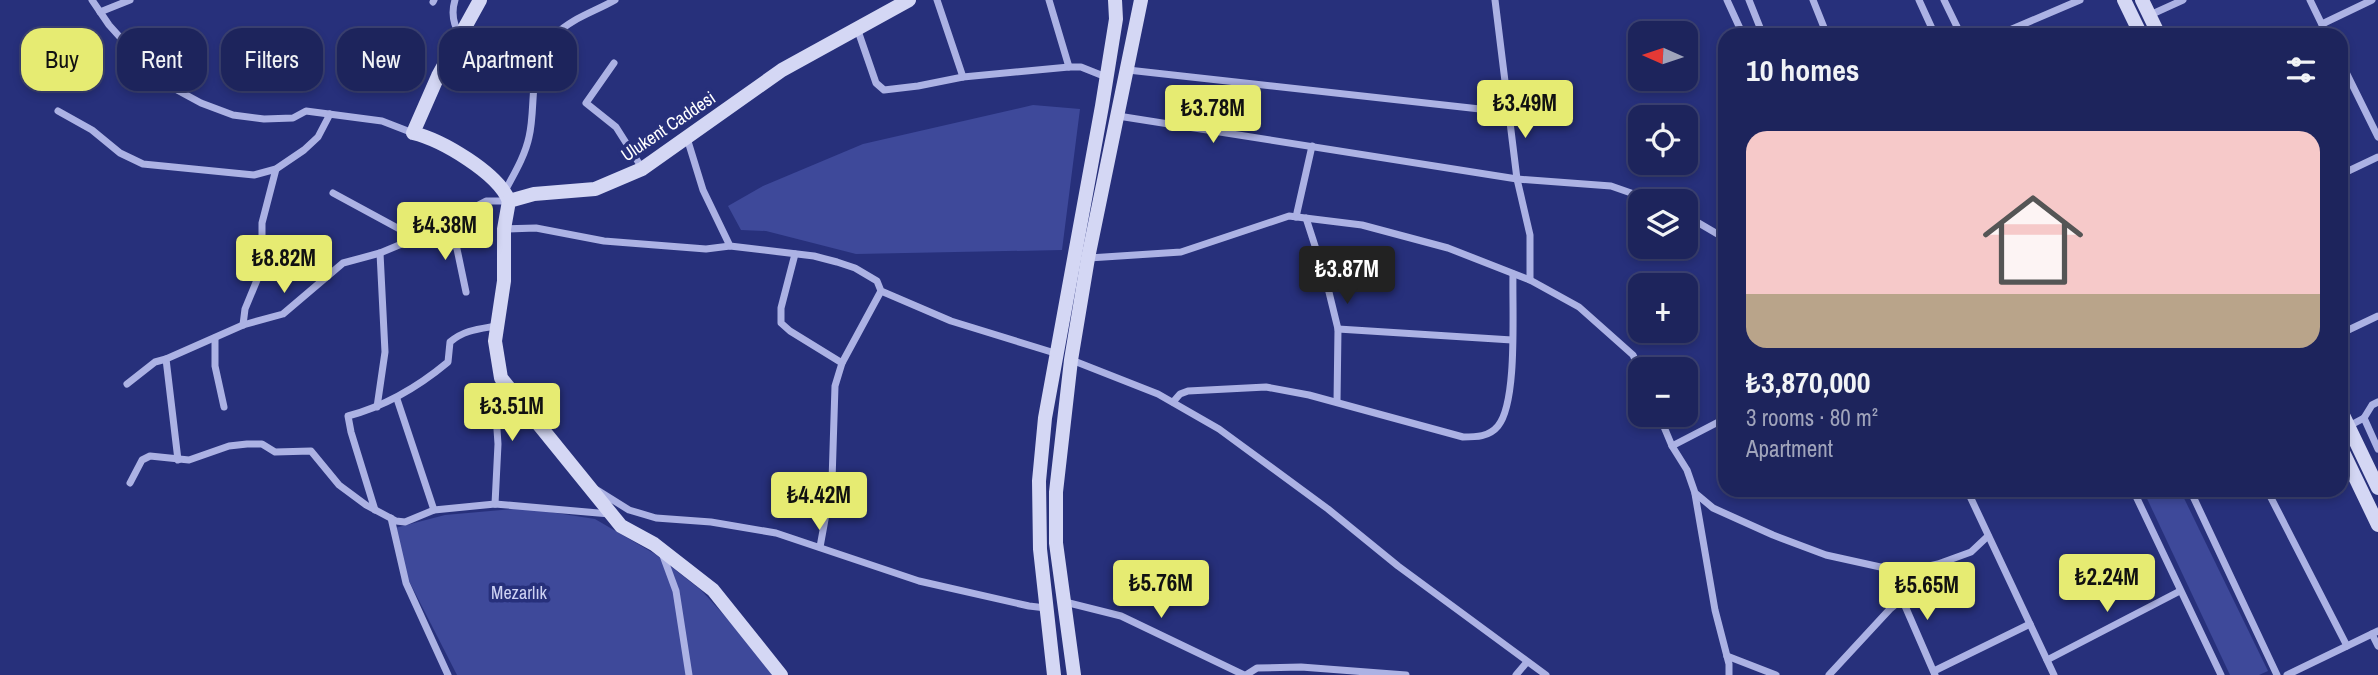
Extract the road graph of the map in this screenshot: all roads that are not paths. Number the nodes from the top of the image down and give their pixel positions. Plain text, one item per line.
1 (92, 0) edge
2 (130, 0) edge
3 (455, 0) edge
4 (480, 0) edge
5 (615, 0) edge
6 (909, 0) edge
7 (937, 0) edge
8 (1049, 0) edge
9 (1115, 0) edge
10 (1141, 0) edge
11 (1495, 0) edge
12 (1727, 0) edge
13 (1749, 0) edge
14 (1813, 0) edge
15 (1919, 0) edge
16 (1944, 0) edge
17 (2080, 0) edge
18 (2124, 0) edge
19 (2142, 0) edge
20 (2183, 0) edge
21 (2310, 0) edge
22 (2372, 0) edge
23 (100, 12) junction
24 (2149, 15) junction
25 (2322, 24) junction
26 (458, 28) edge
27 (465, 28) edge
28 (857, 28) junction
29 (1740, 28) edge
30 (1760, 28) edge
31 (1824, 28) edge
32 (1932, 28) edge
33 (1958, 28) edge
34 (2014, 28) edge
35 (2138, 28) edge
36 (2156, 28) edge
37 (2324, 28) edge
38 (614, 63) dead end
39 (1069, 67) junction
40 (1128, 70) junction
41 (439, 74) edge
42 (2348, 76) edge
43 (963, 77) junction
44 (1107, 78) junction
45 (58, 111) dead end
46 (1507, 112) junction
47 (330, 114) junction
48 (1118, 116) junction
49 (413, 133) junction
50 (2378, 137) edge
51 (687, 138) junction
52 (1312, 146) junction
53 (2378, 157) edge
54 (276, 169) junction
55 (642, 169) junction
56 (2348, 171) edge
57 (1517, 179) junction
58 (1628, 192) edge
59 (333, 193) dead end
60 (507, 196) junction
61 (1296, 217) junction
62 (1306, 218) junction
63 (1698, 223) edge
64 (444, 224) junction
65 (504, 229) junction
66 (1718, 234) edge
67 (416, 238) junction
68 (730, 246) junction
69 (380, 253) junction
70 (795, 254) junction
71 (1088, 258) junction
72 (1513, 274) junction
73 (1530, 280) junction
74 (881, 291) junction
75 (466, 292) dead end
76 (2378, 316) edge
77 (243, 325) junction
78 (497, 326) junction
79 (1338, 329) junction
80 (2348, 330) edge
81 (215, 338) junction
82 (1512, 340) junction
83 (1057, 353) junction
84 (1634, 357) edge
85 (166, 359) junction
86 (1071, 360) junction
87 (842, 363) junction
88 (501, 378) junction
89 (127, 384) dead end
90 (397, 399) junction
91 (1173, 402) junction
92 (1337, 402) junction
93 (2378, 402) edge
94 (224, 407) dead end
95 (377, 407) junction
96 (2364, 418) junction
97 (1718, 422) edge
98 (1664, 427) edge
99 (2348, 427) joint
100 (1672, 446) junction
101 (2378, 449) edge
102 (178, 460) junction
103 (2348, 462) edge
104 (2376, 481) edge
105 (130, 483) dead end
106 (585, 483) junction
107 (1695, 493) junction
108 (1970, 497) edge
109 (2136, 497) edge
110 (2193, 497) edge
111 (2271, 497) edge
112 (495, 504) junction
113 (375, 510) junction
114 (434, 510) junction
115 (611, 514) junction
116 (391, 518) junction
117 (2378, 525) edge
118 (1988, 536) junction
119 (820, 547) junction
120 (660, 548) junction
121 (1903, 572) junction
122 (2180, 591) junction
123 (1902, 599) junction
124 (1065, 602) junction
125 (1047, 608) junction
126 (2030, 624) junction
127 (2375, 633) edge
128 (2347, 646) junction
129 (2378, 646) edge
130 (1727, 656) junction
131 (2047, 660) junction
132 (1527, 662) junction
133 (1934, 673) edge
134 (448, 675) edge
135 (689, 675) edge
136 (781, 675) edge
137 (1054, 675) edge
138 (1074, 675) edge
139 (1245, 675) edge
140 (1406, 675) edge
141 (1516, 675) edge
142 (1546, 675) edge
143 (1729, 675) edge
144 (1776, 675) edge
145 (1829, 675) edge
146 (2054, 675) edge
147 (2221, 675) edge
148 (2277, 675) edge
149 (2287, 675) edge

1 - 23 street
2 - 23 street
3 - 26 street
4 - 27 street
5 - 60 street
6 - 28 street, Ulukent Caddesi
7 - 43 street
8 - 39 street
9 - 44 street
10 - 40 street
11 - 46 street
12 - 29 street
13 - 30 street
14 - 31 street
15 - 32 street
16 - 33 street
17 - 34 street
18 - 35 street
19 - 24 street
20 - 24 street
21 - 25 street
22 - 25 street
23 - 47 street
24 - 36 street
25 - 37 street
28 - 43 street
28 - 51 street, Ulukent Caddesi
38 - 55 street
39 - 43 street
39 - 44 street
40 - 46 street
40 - 48 street
41 - 49 street
42 - 50 street
44 - 83 street
45 - 54 street
46 - 57 street
47 - 49 street
47 - 54 street
48 - 52 street
48 - 71 street
49 - 60 street
51 - 55 street, Ulukent Caddesi
51 - 68 street
52 - 57 street
52 - 61 street
53 - 56 street
54 - 77 street
55 - 60 street, Ulukent Caddesi
57 - 58 street
57 - 73 street
59 - 67 street
60 - 64 street
60 - 65 street
61 - 62 street
61 - 71 street
62 - 72 street
62 - 79 street
63 - 66 street
64 - 67 street
64 - 75 street
65 - 68 street
65 - 78 street
67 - 69 street
68 - 70 street
69 - 77 street
69 - 95 street
70 - 74 street
70 - 87 street
71 - 86 street
72 - 73 street
72 - 82 street
73 - 84 street
74 - 83 street
74 - 87 street
76 - 80 street
77 - 81 street
78 - 88 street
78 - 90 street
79 - 82 street
79 - 92 street
81 - 85 street
81 - 94 street
82 - 92 street
83 - 86 street
83 - 125 street
85 - 89 street
85 - 102 street
86 - 91 street
86 - 124 street
87 - 119 street
88 - 106 street
88 - 112 street
90 - 95 street
90 - 114 street
91 - 92 street
91 - 132 street
93 - 96 street
95 - 113 street
96 - 99 street
96 - 101 street
97 - 100 street
98 - 100 street
99 - 104 street
100 - 107 street
102 - 105 street
102 - 113 street
103 - 117 street
106 - 115 street
106 - 119 street
107 - 121 street
107 - 130 street
108 - 118 street
109 - 122 street
110 - 148 street
111 - 128 street
112 - 114 street
112 - 115 street
113 - 116 street
114 - 116 street
115 - 120 street
116 - 134 street
118 - 121 street
118 - 126 street
119 - 125 street
120 - 135 street
120 - 136 street
121 - 123 street
122 - 131 street
122 - 147 street
123 - 133 street
123 - 145 street
124 - 138 street
124 - 139 street
125 - 137 street
126 - 131 street
126 - 133 street
127 - 128 street
127 - 129 street
128 - 149 street
130 - 143 street
130 - 144 street
131 - 146 street
132 - 141 street
132 - 142 street
139 - 140 street

